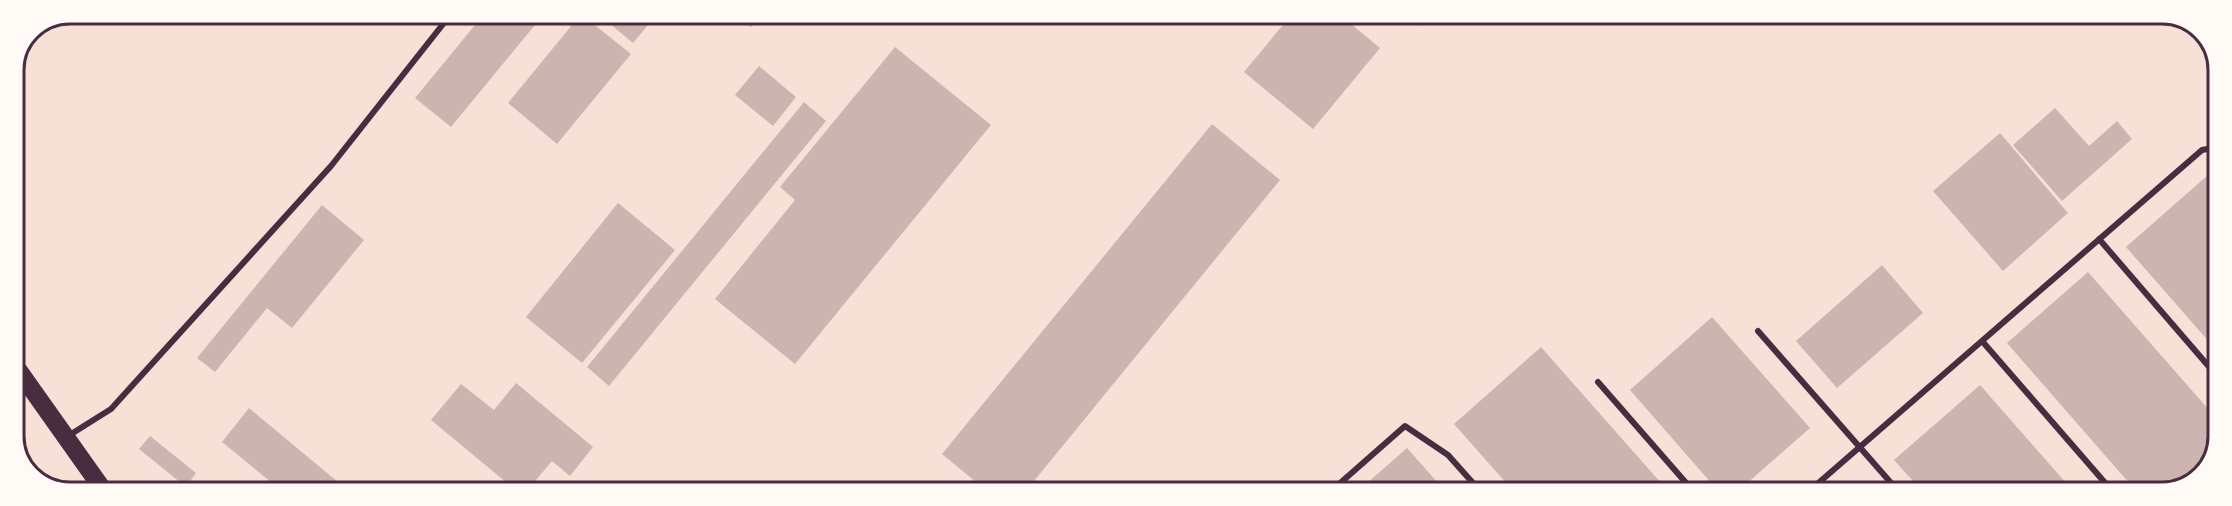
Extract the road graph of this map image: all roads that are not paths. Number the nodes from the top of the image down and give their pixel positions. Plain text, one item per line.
1 (443, 24) edge
2 (2208, 149) edge
3 (2099, 239) junction
4 (1758, 331) dead end
5 (1982, 341) junction
6 (2208, 366) edge
7 (24, 378) edge
8 (1598, 382) dead end
9 (66, 437) junction
10 (1860, 447) junction
11 (98, 482) edge
12 (1341, 482) edge
13 (1472, 482) edge
14 (1685, 482) edge
15 (1820, 482) edge
16 (1890, 482) edge
17 (2104, 482) edge

1 - 9 street
2 - 3 street
3 - 5 street
3 - 6 street
4 - 10 street
5 - 10 street
5 - 17 street
7 - 9 highway
8 - 14 street
9 - 11 highway
10 - 15 street
10 - 16 street
12 - 13 street

